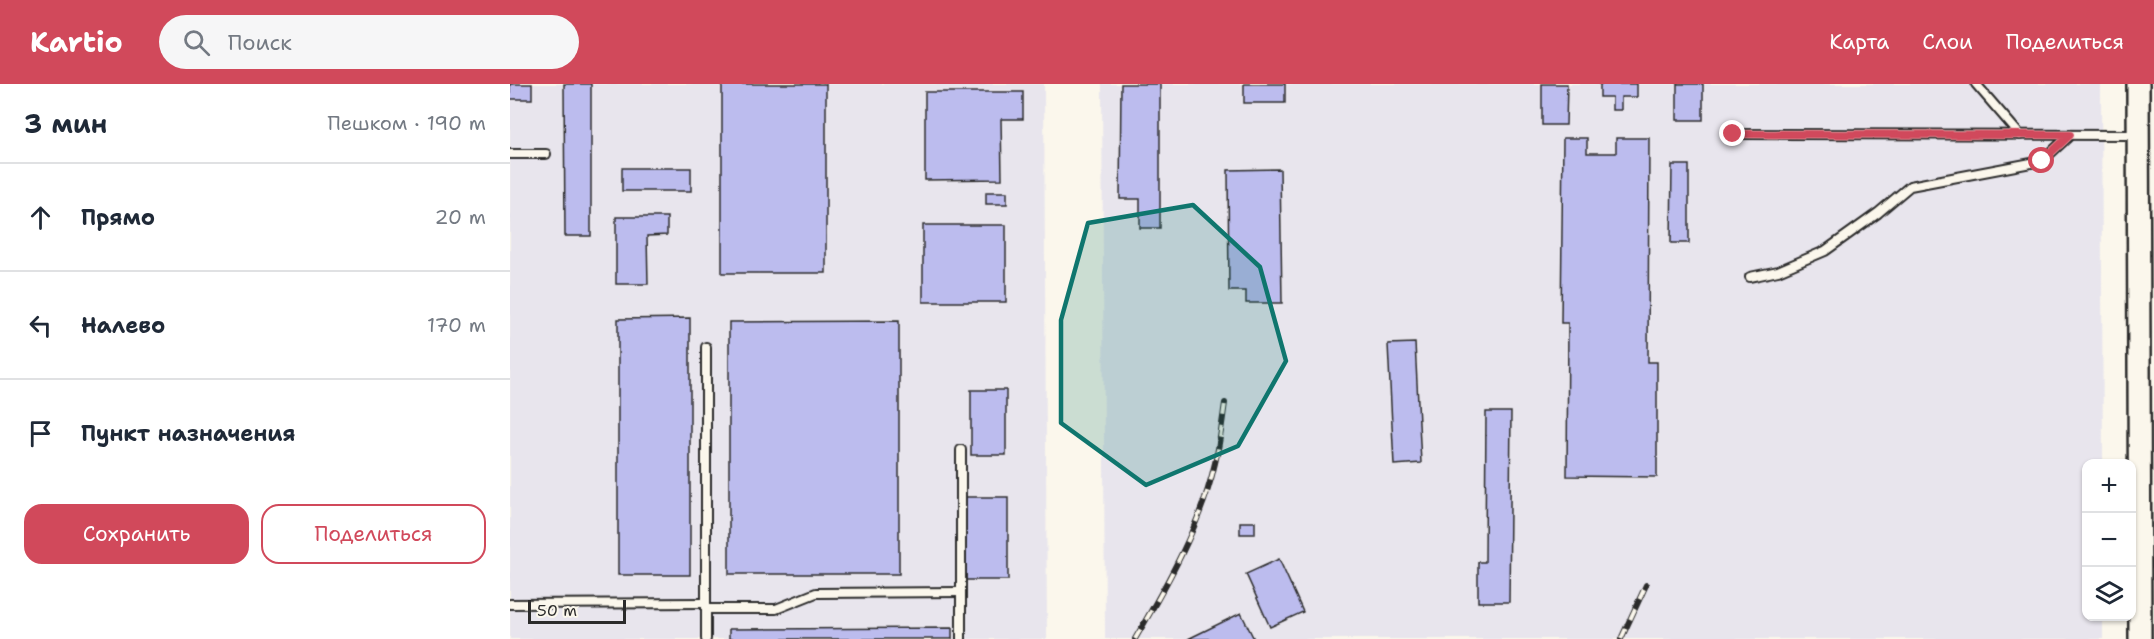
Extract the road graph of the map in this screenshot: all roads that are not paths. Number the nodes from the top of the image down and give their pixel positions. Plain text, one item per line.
1 (1976, 84) edge
2 (2138, 84) edge
3 (1733, 134) dead end
4 (2020, 135) junction
5 (2070, 135) junction
6 (2139, 135) junction
7 (510, 154) edge
8 (546, 154) dead end
9 (1750, 278) dead end
10 (706, 347) dead end
11 (961, 450) dead end
12 (961, 592) junction
13 (510, 604) edge
14 (706, 606) junction
15 (706, 639) edge
16 (961, 639) edge
17 (2140, 639) edge

1 - 4 lane
2 - 6 main road
3 - 4 lane
4 - 5 lane
5 - 6 lane
5 - 9 lane
6 - 17 main road
7 - 8 lane
10 - 14 lane
11 - 12 lane
12 - 14 lane
12 - 16 lane
13 - 14 lane
14 - 15 lane

